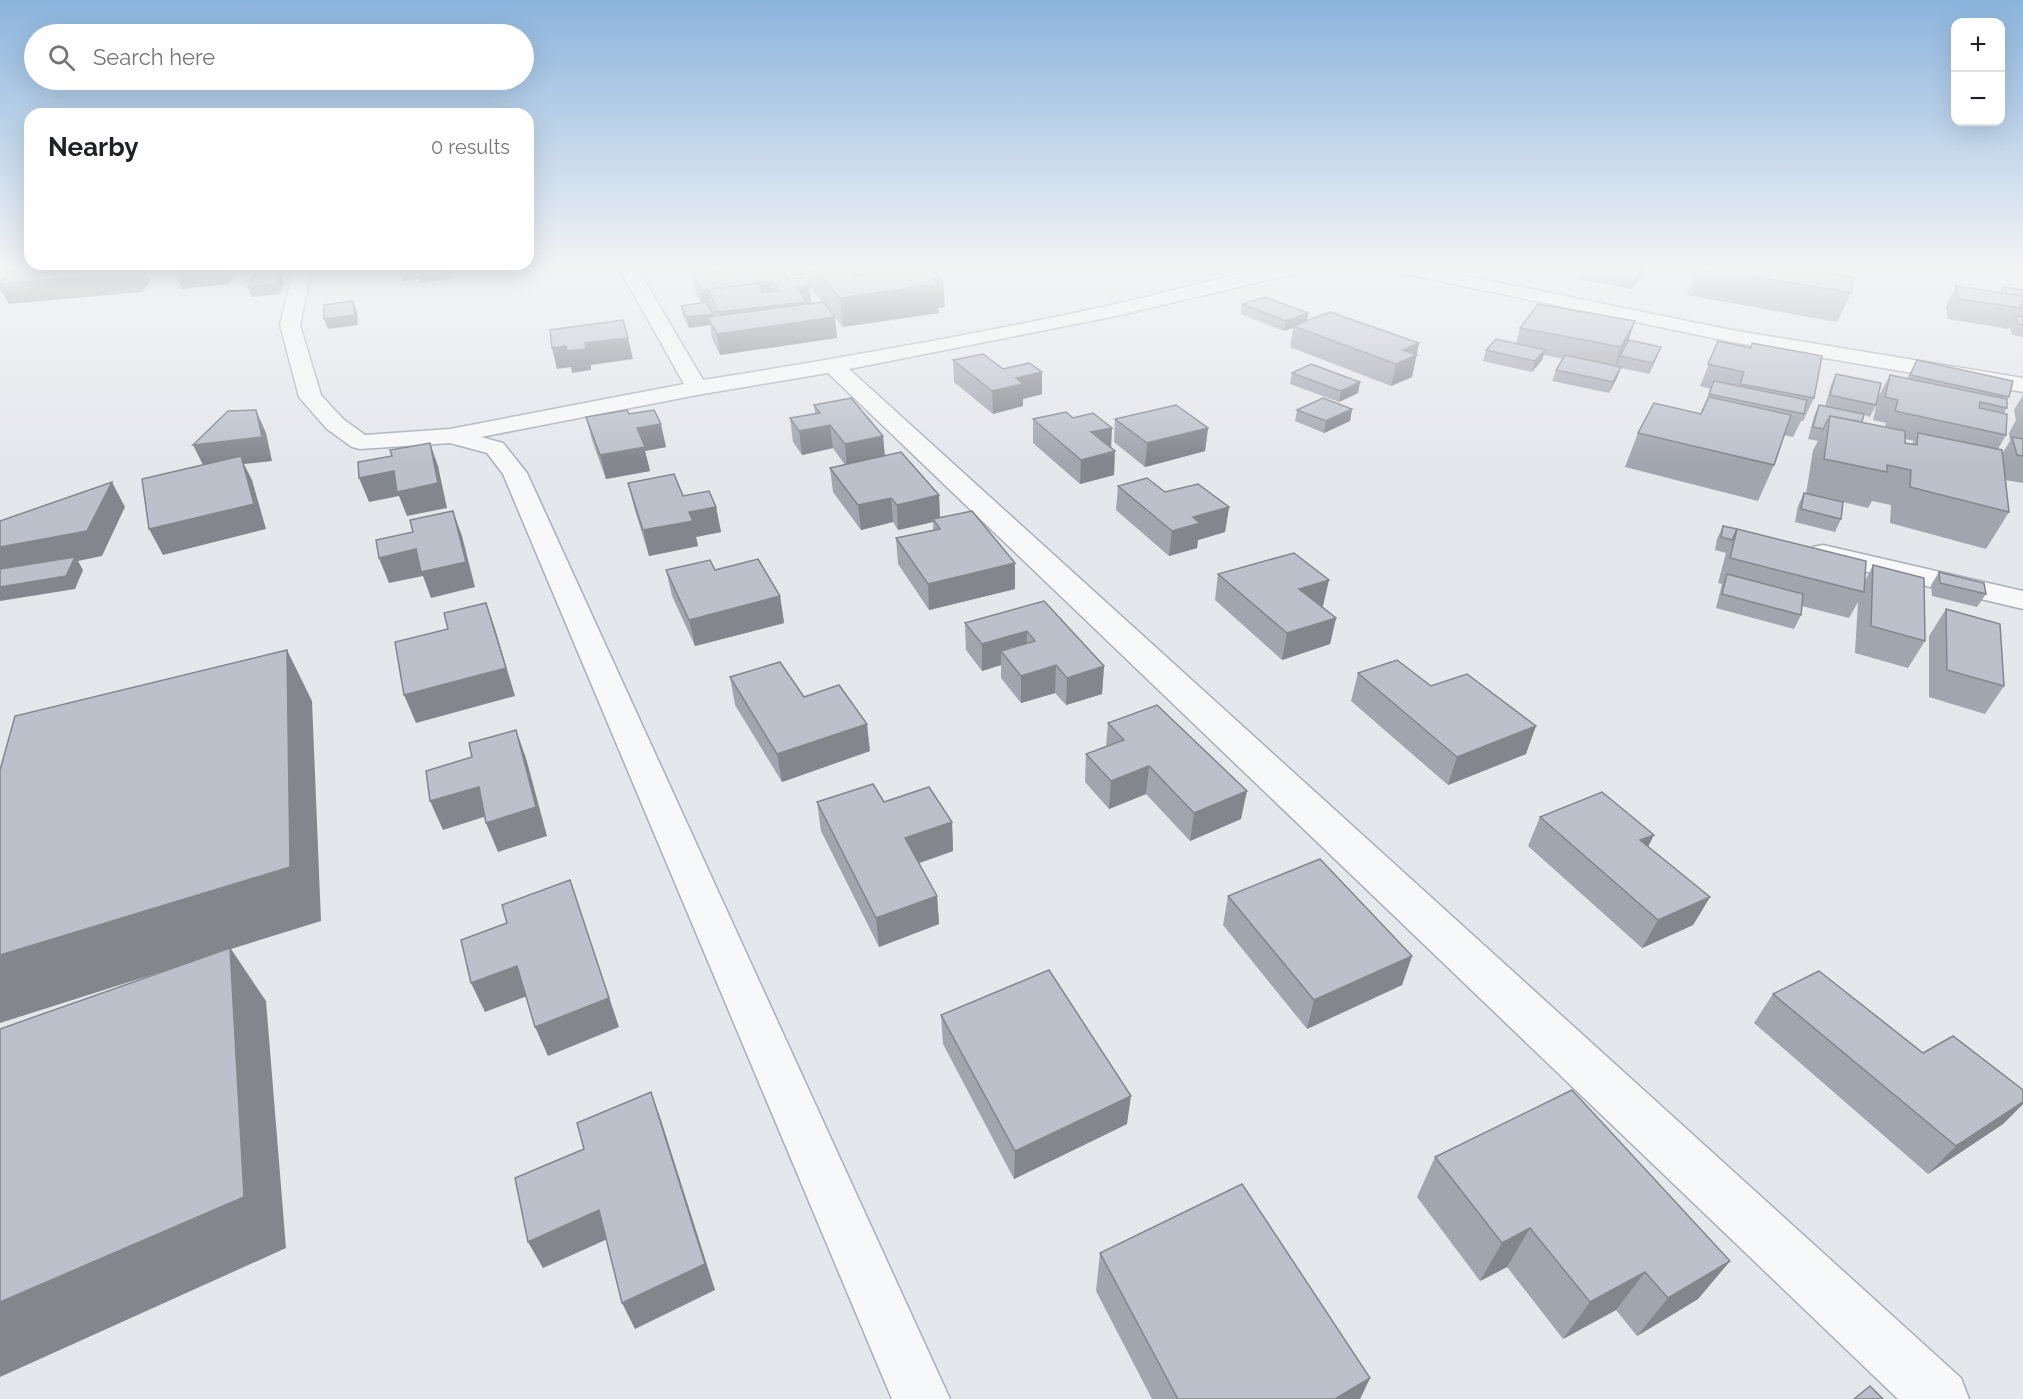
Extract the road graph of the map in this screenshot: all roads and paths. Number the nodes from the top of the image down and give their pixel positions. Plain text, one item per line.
1 (292, 331) edge
2 (664, 331) edge
3 (1009, 331) edge
4 (1709, 331) edge
5 (834, 366) junction
6 (2023, 385) edge
7 (697, 388) junction
8 (450, 436) junction
9 (1802, 548) edge
10 (2023, 600) edge
11 (921, 1399) edge
12 (1940, 1399) edge

1 - 8 street
2 - 7 street
3 - 5 street
4 - 6 street
5 - 7 street
5 - 12 street
7 - 8 street
8 - 11 street
9 - 10 street

